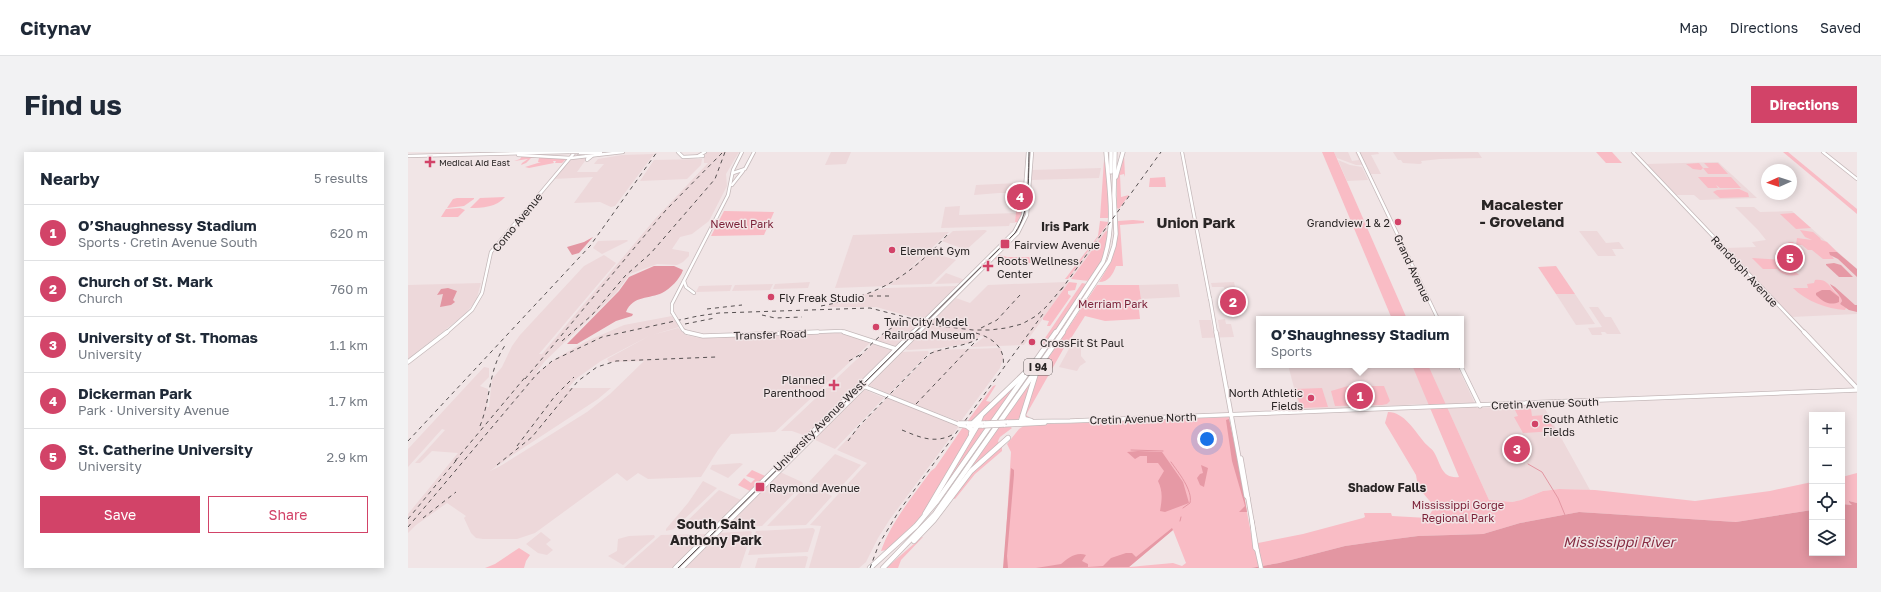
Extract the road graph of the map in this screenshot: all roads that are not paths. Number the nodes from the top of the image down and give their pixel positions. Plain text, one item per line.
1 (502, 152) edge
2 (544, 152) edge
3 (577, 152) edge
4 (583, 152) edge
5 (613, 152) edge
6 (623, 152) edge
7 (678, 152) edge
8 (684, 152) edge
9 (705, 152) edge
10 (742, 152) edge
11 (753, 152) edge
12 (1028, 152) edge
13 (1032, 152) edge
14 (1105, 152) edge
15 (1111, 152) edge
16 (1115, 152) edge
17 (1123, 152) edge
18 (1182, 152) edge
19 (1358, 152) edge
20 (1633, 152) edge
21 (1824, 152) edge
22 (524, 153) junction
23 (569, 153) edge
24 (505, 154) junction
25 (595, 155) junction
26 (408, 156) edge
27 (584, 156) junction
28 (698, 156) junction
29 (590, 157) junction
30 (570, 158) junction
31 (594, 160) dead end
32 (734, 168) junction
33 (745, 169) junction
34 (740, 171) junction
35 (733, 172) junction
36 (1857, 178) edge
37 (731, 187) junction
38 (1110, 198) junction
39 (1114, 201) junction
40 (1113, 215) junction
41 (1113, 223) junction
42 (684, 281) junction
43 (694, 293) dead end
44 (1437, 316) edge
45 (896, 349) junction
46 (901, 350) junction
47 (408, 362) edge
48 (1036, 362) junction
49 (1037, 368) junction
50 (1461, 368) edge
51 (860, 385) junction
52 (865, 386) junction
53 (1857, 389) edge
54 (1480, 406) junction
55 (1023, 415) junction
56 (1232, 415) junction
57 (1021, 421) junction
58 (1031, 422) junction
59 (1055, 422) junction
60 (1005, 423) junction
61 (979, 424) junction
62 (966, 425) junction
63 (1008, 438) dead end
64 (969, 439) junction
65 (925, 516) junction
66 (901, 550) junction
67 (675, 568) edge
68 (682, 568) edge
69 (870, 568) edge
70 (883, 568) edge
71 (1261, 568) edge

1 - 24 main road
2 - 22 main road
3 - 4 main road
3 - 5 main road
3 - 23 main road, bridge
3 - 30 main road, Como Avenue
6 - 25 main road
7 - 28 main road
8 - 28 main road
9 - 28 main road
10 - 32 main road
11 - 33 main road
11 - 34 main road
12 - 45 main road, University Avenue West
13 - 46 main road, University Avenue West
14 - 38 highway
15 - 38 highway, I 94
16 - 39 highway, I 94
17 - 39 highway
18 - 56 main road
19 - 44 main road, Grand Avenue
20 - 53 main road, Randolph Avenue
21 - 36 main road
22 - 23 main road
22 - 24 main road
23 - 24 main road
24 - 26 main road
24 - 30 main road
25 - 27 main road
25 - 29 main road
27 - 29 main road
27 - 30 main road
29 - 31 main road
30 - 47 main road, Como Avenue
32 - 34 main road
32 - 35 main road
33 - 35 main road
33 - 37 main road
34 - 35 main road
35 - 37 main road
37 - 42 main road, Transfer Road
38 - 40 highway, I 94
39 - 40 highway, I 94
40 - 41 highway, I 94
41 - 48 highway, I 94
41 - 49 highway, I 94
42 - 43 main road
42 - 45 main road, Transfer Road, bridge
45 - 46 main road, Transfer Road
45 - 51 main road, University Avenue West
46 - 52 main road, University Avenue West
48 - 61 highway
48 - 65 highway, I 94
49 - 55 highway
49 - 66 highway, I 94
50 - 54 main road
51 - 52 main road, Cretin Avenue North
51 - 67 main road, University Avenue West
52 - 62 main road, Cretin Avenue North, bridge
52 - 68 main road, University Avenue West
53 - 54 main road, Cretin Avenue South
54 - 56 main road, Cretin Avenue South
55 - 57 highway
55 - 58 highway
56 - 59 main road, Cretin Avenue North
56 - 71 main road
57 - 58 main road, Cretin Avenue North
57 - 60 main road, Cretin Avenue North
58 - 59 main road, Cretin Avenue North
59 - 60 main road, Cretin Avenue North
60 - 61 main road, Cretin Avenue North, bridge
61 - 62 main road, Cretin Avenue North
61 - 64 highway
62 - 64 highway
63 - 66 highway
64 - 65 highway
65 - 69 highway, I 94
66 - 70 highway, I 94

